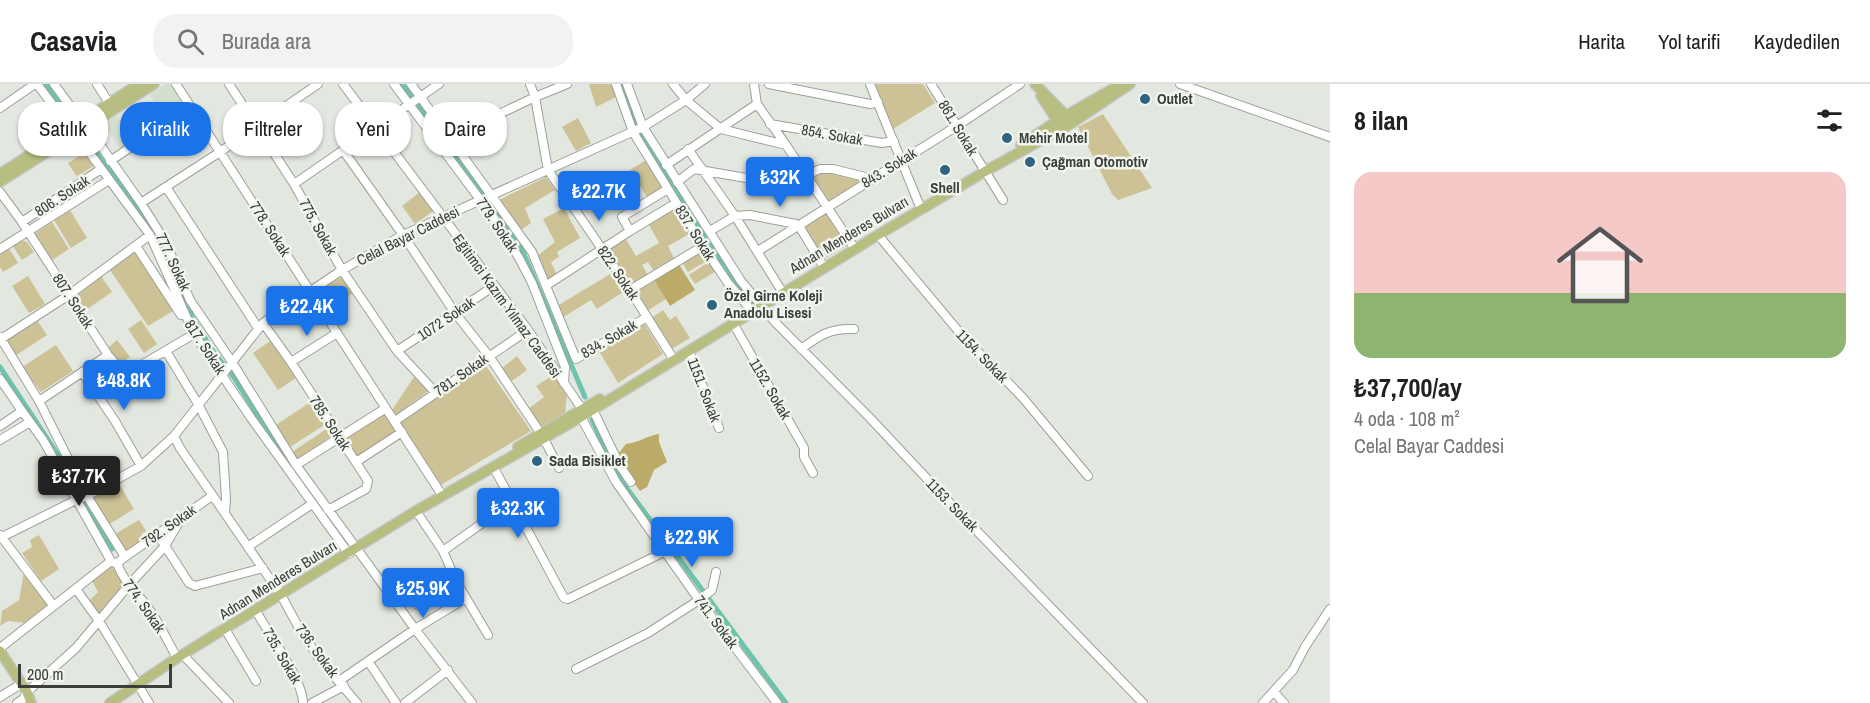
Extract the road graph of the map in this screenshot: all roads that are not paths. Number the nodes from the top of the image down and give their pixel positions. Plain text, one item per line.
1 (36, 84) edge
2 (54, 84) edge
3 (96, 84) edge
4 (139, 84) edge
5 (154, 84) edge
6 (176, 84) edge
7 (229, 84) edge
8 (318, 84) edge
9 (344, 84) edge
10 (394, 84) edge
11 (411, 84) edge
12 (439, 84) edge
13 (530, 84) edge
14 (567, 84) edge
15 (616, 84) edge
16 (627, 84) edge
17 (673, 84) edge
18 (705, 84) edge
19 (754, 84) edge
20 (769, 84) edge
21 (870, 84) edge
22 (932, 84) edge
23 (1020, 84) edge
24 (1034, 84) edge
25 (1121, 84) edge
26 (1130, 84) edge
27 (1180, 84) edge
28 (535, 97) junction
29 (421, 98) junction
30 (686, 100) junction
31 (50, 102) edge
32 (68, 102) edge
33 (188, 102) edge
34 (241, 102) edge
35 (292, 102) edge
36 (357, 102) edge
37 (408, 102) edge
38 (424, 102) edge
39 (878, 102) junction
40 (109, 103) joint
41 (411, 104) edge
42 (757, 104) junction
43 (411, 106) edge
44 (1053, 106) junction
45 (1081, 107) junction
46 (0, 108) edge
47 (108, 110) edge
48 (507, 110) edge
49 (1070, 119) junction
50 (770, 124) junction
51 (1060, 125) junction
52 (957, 126) junction
53 (643, 128) junction
54 (721, 129) junction
55 (1042, 131) junction
56 (633, 132) junction
57 (1330, 137) edge
58 (211, 138) edge
59 (894, 141) junction
60 (786, 146) junction
61 (688, 149) junction
62 (223, 150) edge
63 (220, 152) junction
64 (120, 154) edge
65 (29, 156) edge
66 (36, 156) edge
67 (91, 156) edge
68 (107, 156) edge
69 (276, 156) edge
70 (335, 156) edge
71 (347, 156) edge
72 (397, 156) edge
73 (463, 156) edge
74 (901, 160) junction
75 (110, 161) junction
76 (666, 165) junction
77 (101, 169) junction
78 (548, 170) junction
79 (703, 170) junction
80 (984, 172) junction
81 (0, 174) edge
82 (805, 175) junction
83 (873, 179) junction
84 (110, 180) junction
85 (0, 182) edge
86 (677, 182) junction
87 (294, 184) junction
88 (166, 188) junction
89 (668, 189) junction
90 (0, 192) edge
91 (492, 195) junction
92 (481, 200) junction
93 (1003, 201) dead end
94 (141, 203) junction
95 (676, 203) junction
96 (828, 208) junction
97 (921, 209) junction
98 (735, 216) junction
99 (442, 218) junction
100 (22, 222) junction
101 (799, 226) junction
102 (630, 231) junction
103 (710, 231) junction
104 (27, 232) junction
105 (150, 235) junction
106 (403, 235) junction
107 (878, 235) junction
108 (136, 246) junction
109 (703, 246) junction
110 (0, 249) edge
111 (602, 249) junction
112 (855, 249) junction
113 (758, 251) junction
114 (824, 267) junction
115 (342, 270) junction
116 (546, 285) junction
117 (494, 286) junction
118 (630, 290) junction
119 (310, 291) junction
120 (783, 293) junction
121 (69, 295) junction
122 (190, 300) junction
123 (180, 305) junction
124 (762, 306) junction
125 (752, 311) junction
126 (455, 313) junction
127 (647, 317) junction
128 (187, 318) junction
129 (733, 323) junction
130 (261, 326) junction
131 (854, 328) dead end
132 (528, 330) junction
133 (194, 333) junction
134 (337, 333) junction
135 (1, 338) edge
136 (698, 344) junction
137 (801, 349) junction
138 (166, 351) junction
139 (397, 351) junction
140 (689, 351) junction
141 (108, 355) junction
142 (489, 356) junction
143 (673, 358) junction
144 (232, 362) junction
145 (291, 362) junction
146 (82, 372) junction
147 (222, 373) junction
148 (0, 379) edge
149 (564, 383) junction
150 (436, 393) junction
151 (576, 399) joint
152 (39, 401) junction
153 (198, 404) junction
154 (386, 408) junction
155 (22, 411) junction
156 (585, 411) junction
157 (395, 421) junction
158 (30, 422) junction
159 (0, 426) edge
160 (537, 428) dead end
161 (719, 428) dead end
162 (402, 432) junction
163 (174, 436) junction
164 (339, 438) junction
165 (544, 439) junction
166 (0, 440) edge
167 (356, 462) junction
168 (296, 465) junction
169 (141, 466) junction
170 (494, 468) junction
171 (559, 468) dead end
172 (813, 473) dead end
173 (1088, 476) dead end
174 (631, 482) dead end
175 (459, 486) junction
176 (442, 495) junction
177 (87, 496) junction
178 (212, 496) junction
179 (76, 500) junction
180 (512, 502) junction
181 (312, 504) junction
182 (328, 510) junction
183 (416, 511) junction
184 (225, 513) junction
185 (182, 517) junction
186 (158, 535) junction
187 (0, 536) edge
188 (165, 546) junction
189 (249, 546) junction
190 (353, 551) junction
191 (443, 551) junction
192 (664, 552) junction
193 (125, 557) junction
194 (114, 562) junction
195 (263, 568) junction
196 (717, 572) dead end
197 (456, 581) junction
198 (129, 585) junction
199 (76, 589) junction
200 (281, 595) junction
201 (466, 598) junction
202 (699, 600) junction
203 (53, 605) junction
204 (418, 605) dead end
205 (1330, 609) edge
206 (255, 611) junction
207 (99, 621) junction
208 (225, 629) junction
209 (415, 629) junction
210 (488, 635) dead end
211 (0, 650) edge
212 (180, 656) junction
213 (368, 661) junction
214 (576, 669) dead end
215 (448, 670) junction
216 (256, 681) dead end
217 (137, 684) junction
218 (341, 684) junction
219 (24, 688) junction
220 (1274, 692) junction
221 (0, 698) edge
222 (17, 703) edge
223 (31, 703) edge
224 (38, 703) edge
225 (112, 703) edge
226 (149, 703) edge
227 (229, 703) edge
228 (303, 703) edge
229 (312, 703) edge
230 (357, 703) edge
231 (396, 703) edge
232 (405, 703) edge
233 (472, 703) edge
234 (777, 703) edge
235 (1143, 703) edge
236 (1263, 703) edge
237 (1284, 703) edge

1 - 31 street, 817. Sokak
1 - 46 street
2 - 32 street, 777. Sokak
3 - 40 street
4 - 40 main road
5 - 47 main road
6 - 33 street, 778. Sokak
7 - 34 street, 775. Sokak
8 - 35 street
9 - 36 street, Eğitimci Kazım Yılmaz Caddesi
10 - 37 street, 779. Sokak
11 - 29 street
12 - 29 street
13 - 28 street, 822. Sokak
14 - 28 street
15 - 56 street, 837. Sokak
16 - 53 street, 837. Sokak
17 - 30 street
18 - 30 street, Celal Bayar Caddesi
19 - 42 street
20 - 39 street
21 - 39 street
22 - 52 street, 861. Sokak
23 - 52 street, 843. Sokak
24 - 44 main road
25 - 45 main road, Adnan Menderes Bulvarı
26 - 49 main road, Adnan Menderes Bulvarı
27 - 57 street
28 - 48 street
28 - 78 street, 822. Sokak
29 - 38 street
29 - 41 street
30 - 53 street, Celal Bayar Caddesi
30 - 54 street
39 - 59 street
42 - 50 street
42 - 54 street
43 - 92 street, 779. Sokak
44 - 45 main road
44 - 49 main road
44 - 51 main road
44 - 55 main road
45 - 49 main road, Adnan Menderes Bulvarı
49 - 51 main road, Adnan Menderes Bulvarı
50 - 59 street, 854. Sokak
50 - 60 street
51 - 55 main road, Adnan Menderes Bulvarı
51 - 80 main road, Adnan Menderes Bulvarı
52 - 74 street, 843. Sokak
52 - 80 street, 861. Sokak
53 - 56 street, Celal Bayar Caddesi
53 - 76 street, 837. Sokak
54 - 60 street
54 - 61 street
55 - 80 main road, Adnan Menderes Bulvarı
56 - 78 street, Celal Bayar Caddesi
56 - 89 street, 837. Sokak
58 - 63 street, 778. Sokak
59 - 74 street
60 - 82 street
61 - 76 street
61 - 79 street
62 - 63 street
63 - 88 street
63 - 119 street, 778. Sokak
64 - 75 street
65 - 81 main road
66 - 85 main road
67 - 77 street, 817. Sokak
68 - 75 street, 777. Sokak
69 - 87 street, 775. Sokak
70 - 87 street
71 - 106 street
72 - 99 street, Eğitimci Kazım Yılmaz Caddesi
73 - 91 street
74 - 83 street, 843. Sokak
74 - 97 street
75 - 94 street, 777. Sokak
76 - 86 street, 837. Sokak
77 - 84 street, 817. Sokak
77 - 100 street, 806. Sokak
78 - 91 street, Celal Bayar Caddesi
78 - 111 street, 822. Sokak
79 - 82 street
79 - 86 street
79 - 98 street
80 - 93 street, 861. Sokak
80 - 97 main road, Adnan Menderes Bulvarı
82 - 83 street
82 - 96 street
83 - 96 street, 843. Sokak
84 - 104 street, 806. Sokak
84 - 105 street, 817. Sokak
86 - 103 street, 837. Sokak
87 - 115 street, 775. Sokak
88 - 94 street
88 - 130 street, 785. Sokak
89 - 95 street, 837. Sokak
89 - 102 street
90 - 100 street, 807. Sokak
91 - 92 street, Celal Bayar Caddesi
91 - 116 street
92 - 99 street, Celal Bayar Caddesi
92 - 149 street, 779. Sokak
94 - 122 street, 777. Sokak
95 - 102 street
95 - 109 street, 837. Sokak
96 - 101 street, 843. Sokak
96 - 112 street
97 - 107 main road, Adnan Menderes Bulvarı
98 - 101 street
98 - 103 street
98 - 113 street
99 - 106 street, Celal Bayar Caddesi
99 - 117 street, Eğitimci Kazım Yılmaz Caddesi
100 - 104 street, 807. Sokak
101 - 113 street, 843. Sokak
101 - 114 street
102 - 111 street
103 - 124 street, 837. Sokak
104 - 110 street, 806. Sokak
104 - 121 street, 807. Sokak
105 - 108 street
105 - 123 street, 817. Sokak
106 - 115 street, Celal Bayar Caddesi
106 - 126 street
107 - 112 main road, Adnan Menderes Bulvarı
107 - 173 street, 1154. Sokak
108 - 121 street
108 - 128 street
109 - 118 street
109 - 125 street, 837. Sokak
111 - 116 street
111 - 118 street, 822. Sokak
112 - 114 main road, Adnan Menderes Bulvarı
113 - 120 street
114 - 120 main road, Adnan Menderes Bulvarı
115 - 119 street, Celal Bayar Caddesi
115 - 139 street, 775. Sokak
116 - 127 street, 834. Sokak
117 - 126 street, 1072 Sokak
117 - 132 street, Eğitimci Kazım Yılmaz Caddesi
118 - 127 street, 822. Sokak
119 - 130 street, Celal Bayar Caddesi
119 - 134 street, 778. Sokak
120 - 124 main road, Adnan Menderes Bulvarı
121 - 135 street
121 - 141 street, 807. Sokak
122 - 123 street
122 - 144 street, 777. Sokak
123 - 128 street, 817. Sokak
124 - 125 main road, Adnan Menderes Bulvarı
124 - 137 street, 1153. Sokak
125 - 129 main road, Adnan Menderes Bulvarı
126 - 139 street, 1072 Sokak
126 - 142 street
127 - 143 street, 822. Sokak
128 - 133 street, 817. Sokak
129 - 136 main road, Adnan Menderes Bulvarı
129 - 172 street, 1152. Sokak
130 - 144 street, Celal Bayar Caddesi
130 - 145 street, 785. Sokak
131 - 137 street
132 - 142 street, 781. Sokak
132 - 149 street, Eğitimci Kazım Yılmaz Caddesi
133 - 138 street, 807. Sokak
133 - 147 street, 817. Sokak
134 - 145 street
134 - 154 street, 778. Sokak
135 - 152 street, 774. Sokak
136 - 140 main road, Adnan Menderes Bulvarı
136 - 143 main road, Adnan Menderes Bulvarı
137 - 235 street, 1153. Sokak
138 - 141 street, 807. Sokak
138 - 153 street
139 - 150 street, 775. Sokak
140 - 143 main road, Adnan Menderes Bulvarı
140 - 161 street, 1151. Sokak
141 - 146 street
142 - 150 street, 781. Sokak
142 - 160 street
143 - 156 main road, Adnan Menderes Bulvarı
144 - 147 street, Celal Bayar Caddesi
144 - 168 street, 777. Sokak
145 - 164 street, 785. Sokak
146 - 152 street
146 - 169 street
147 - 153 street, Celal Bayar Caddesi
147 - 181 street, 817. Sokak
148 - 155 street
149 - 151 street, Eğitimci Kazım Yılmaz Caddesi
149 - 156 street, Eğitimci Kazım Yılmaz Caddesi
150 - 157 street, 781. Sokak
151 - 156 main road
152 - 177 street, 774. Sokak
153 - 163 street, Celal Bayar Caddesi
153 - 184 street
154 - 157 street, 778. Sokak
154 - 164 street
155 - 158 street
155 - 159 street
156 - 165 main road, Adnan Menderes Bulvarı
156 - 174 street
156 - 175 main road, Adnan Menderes Bulvarı
156 - 192 street, 741. Sokak
157 - 162 street, 778. Sokak
158 - 166 street
158 - 179 street
162 - 167 street
162 - 176 street, 778. Sokak
163 - 169 street, Celal Bayar Caddesi
163 - 178 street
164 - 167 street, 785. Sokak
164 - 168 street
165 - 170 main road, Adnan Menderes Bulvarı
165 - 171 street
167 - 182 street, 785. Sokak
168 - 182 street, 777. Sokak
169 - 177 street, Celal Bayar Caddesi
170 - 175 main road, Adnan Menderes Bulvarı
170 - 180 street
175 - 176 main road, Adnan Menderes Bulvarı
176 - 183 main road, Adnan Menderes Bulvarı
177 - 179 street, Celal Bayar Caddesi
177 - 193 street, 774. Sokak
178 - 184 street
178 - 185 street, 792. Sokak
179 - 187 street, Celal Bayar Caddesi
179 - 194 street
180 - 191 street
180 - 192 street
181 - 189 street
181 - 190 street, 817. Sokak
182 - 190 street, 777. Sokak
183 - 190 main road, Adnan Menderes Bulvarı
183 - 191 street
184 - 189 street
185 - 186 street, 792. Sokak
185 - 188 street
186 - 188 street
186 - 193 street, 792. Sokak
187 - 203 street
188 - 195 street
188 - 198 street
189 - 195 street
190 - 200 main road, Adnan Menderes Bulvarı
190 - 209 street
191 - 197 street
192 - 202 street, 741. Sokak
193 - 194 street, 774. Sokak
194 - 198 street, 774. Sokak
194 - 199 street
195 - 200 street
196 - 202 street
197 - 201 street
197 - 204 street
198 - 207 street
198 - 212 street, 774. Sokak
199 - 203 street
199 - 207 street
200 - 206 main road, Adnan Menderes Bulvarı
200 - 218 street, 736. Sokak
201 - 209 street
201 - 210 street
202 - 214 street
202 - 234 street, 741. Sokak
203 - 211 street
205 - 220 street
206 - 208 main road, Adnan Menderes Bulvarı
206 - 228 street, 735. Sokak
207 - 217 street
207 - 219 street
208 - 212 main road, Adnan Menderes Bulvarı
208 - 216 street
209 - 213 street
209 - 215 street
211 - 219 main road
212 - 217 main road, Adnan Menderes Bulvarı
212 - 227 street, 774. Sokak
213 - 218 street
213 - 231 street
215 - 232 street
215 - 233 street
217 - 225 main road, Adnan Menderes Bulvarı
217 - 226 street
218 - 229 street
218 - 230 street, 736. Sokak
219 - 221 street
219 - 222 street
219 - 223 main road
219 - 224 main road
220 - 236 street
220 - 237 street

